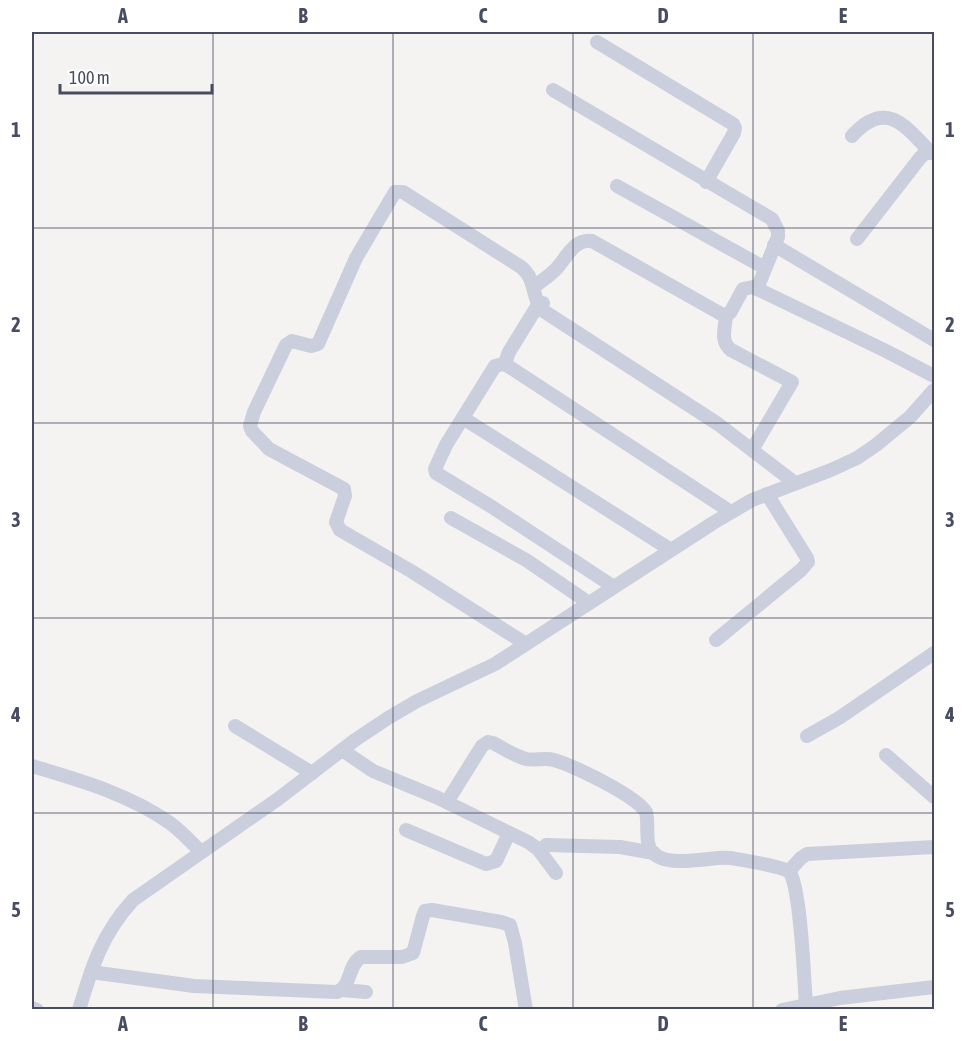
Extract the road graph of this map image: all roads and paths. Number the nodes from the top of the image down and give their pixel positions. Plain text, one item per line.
1 (597, 42) dead end
2 (553, 90) dead end
3 (852, 136) dead end
4 (932, 153) edge
5 (706, 182) junction
6 (617, 186) dead end
7 (857, 239) dead end
8 (774, 245) junction
9 (765, 268) junction
10 (534, 287) junction
11 (757, 289) junction
12 (541, 304) junction
13 (726, 316) junction
14 (934, 339) edge
15 (503, 364) junction
16 (934, 376) edge
17 (934, 390) edge
18 (463, 418) junction
19 (752, 450) junction
20 (795, 483) junction
21 (767, 494) junction
22 (731, 512) junction
23 (451, 519) dead end
24 (671, 550) junction
25 (614, 587) junction
26 (589, 603) junction
27 (716, 640) dead end
28 (526, 644) junction
29 (934, 653) edge
30 (235, 726) dead end
31 (807, 736) dead end
32 (342, 750) junction
33 (886, 755) dead end
34 (32, 766) edge
35 (312, 773) junction
36 (934, 797) edge
37 (447, 802) junction
38 (406, 830) dead end
39 (509, 832) junction
40 (546, 845) dead end
41 (934, 847) edge
42 (201, 852) junction
43 (654, 853) junction
44 (789, 871) junction
45 (556, 873) dead end
46 (90, 972) junction
47 (934, 987) edge
48 (342, 990) junction
49 (366, 992) dead end
50 (806, 1005) junction
51 (32, 1008) edge
52 (37, 1010) edge
53 (79, 1010) edge
54 (526, 1010) edge
55 (782, 1010) edge

1 - 5 street
2 - 5 street
3 - 4 street
4 - 7 street
5 - 8 street
6 - 9 street
8 - 9 street
8 - 14 street
9 - 11 street
10 - 12 street
10 - 13 street
10 - 28 street
11 - 13 street
11 - 16 street
12 - 15 street
12 - 19 street
13 - 19 street
15 - 18 street
15 - 22 street
17 - 20 street
18 - 24 street
18 - 25 street
19 - 20 street
20 - 21 street
21 - 22 street
21 - 27 street
22 - 24 street
23 - 26 street
24 - 25 street
25 - 26 street
26 - 28 street
28 - 32 street
29 - 31 street
30 - 35 street
32 - 35 street
32 - 37 street
33 - 36 street
34 - 42 street
35 - 42 street
37 - 39 street
37 - 43 street
38 - 39 street
39 - 45 street
40 - 43 street
41 - 44 street
42 - 46 street
43 - 44 street
44 - 50 street
46 - 48 street
46 - 53 street
47 - 50 street
48 - 49 street
48 - 54 street
50 - 55 street
51 - 52 street

